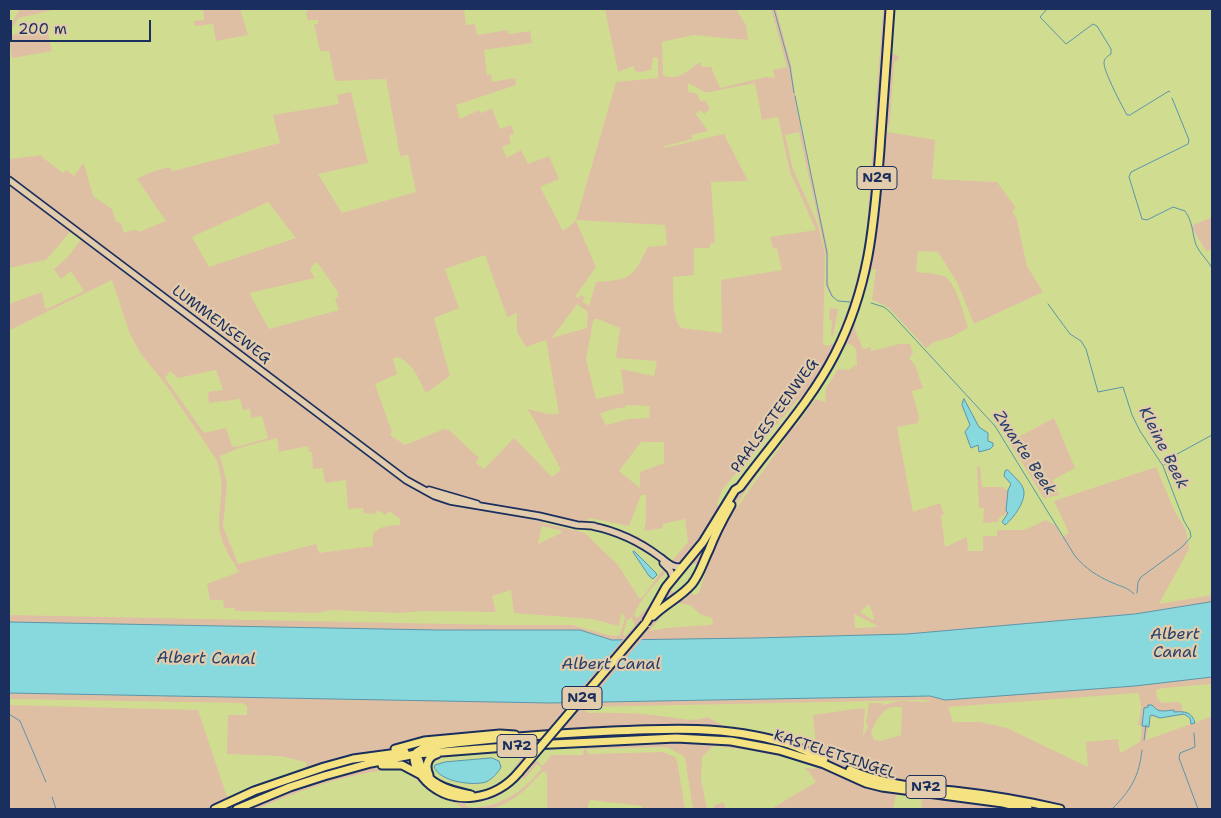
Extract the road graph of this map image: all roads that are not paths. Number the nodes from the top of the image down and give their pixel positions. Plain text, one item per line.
1 (890, 9) edge
2 (9, 180) edge
3 (740, 487) junction
4 (648, 550) junction
5 (689, 558) junction
6 (681, 567) junction
7 (698, 576) junction
8 (671, 579) junction
9 (676, 599) junction
10 (646, 623) junction
11 (524, 736) junction
12 (443, 752) junction
13 (416, 754) junction
14 (354, 759) junction
15 (360, 767) junction
16 (420, 774) junction
17 (430, 778) junction
18 (476, 796) junction
19 (216, 809) edge
20 (237, 809) edge
21 (1028, 809) edge
22 (1060, 809) edge

1 - 3 main road, PAALSESTEENWEG / N29
2 - 4 main road, LUMMENSEWEG
3 - 5 main road, PAALSESTEENWEG / N29
3 - 7 main road, PAALSESTEENWEG / N29
4 - 6 main road, LUMMENSEWEG
4 - 8 main road, LUMMENSEWEG
5 - 6 main road, PAALSESTEENWEG / N29
5 - 7 main road
6 - 8 main road, PAALSESTEENWEG / N29
7 - 9 main road, PAALSESTEENWEG / N29
8 - 9 main road
8 - 10 main road, PAALSESTEENWEG / N29
9 - 10 main road, PAALSESTEENWEG / N29
10 - 18 main road, PAALSESTEENWEG / N29, bridge
11 - 13 main road, N72
11 - 14 main road
11 - 22 main road, KASTELETSINGEL / N72
12 - 13 main road, N72
12 - 17 main road
12 - 21 main road, KASTELETSINGEL / N72
13 - 14 main road, N72
13 - 15 main road, N72
13 - 16 main road
13 - 17 main road, PAALSESTEENWEG / N29
14 - 19 main road, N72
15 - 16 main road, PAALSESTEENWEG
15 - 20 main road, N72
16 - 18 main road, PAALSESTEENWEG / N29
17 - 18 main road, PAALSESTEENWEG / N29

